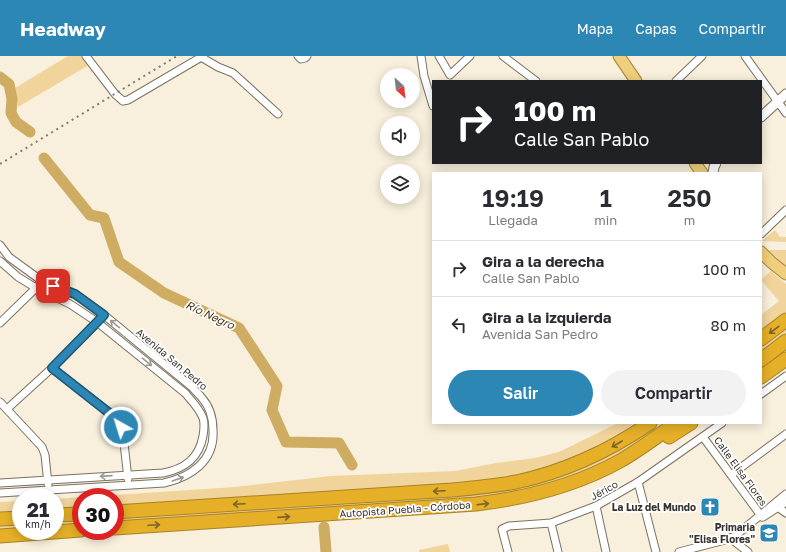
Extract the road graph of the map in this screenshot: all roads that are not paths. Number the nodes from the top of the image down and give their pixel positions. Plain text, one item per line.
1 (86, 56) edge
2 (202, 56) edge
3 (421, 56) edge
4 (439, 56) edge
5 (470, 56) edge
6 (503, 56) edge
7 (619, 56) edge
8 (702, 56) edge
9 (745, 56) edge
10 (535, 80) edge
11 (635, 80) edge
12 (677, 80) edge
13 (786, 94) edge
14 (778, 102) junction
15 (432, 103) edge
16 (786, 113) edge
17 (278, 114) dead end
18 (762, 116) edge
19 (786, 210) edge
20 (762, 233) edge
21 (0, 245) edge
22 (762, 253) edge
23 (0, 261) edge
24 (786, 274) edge
25 (42, 281) junction
26 (36, 288) junction
27 (104, 315) junction
28 (786, 320) edge
29 (97, 322) junction
30 (0, 323) edge
31 (762, 338) edge
32 (786, 341) edge
33 (762, 359) edge
34 (786, 359) edge
35 (52, 368) junction
36 (762, 376) edge
37 (786, 376) edge
38 (762, 393) edge
39 (0, 402) edge
40 (7, 409) junction
41 (648, 424) edge
42 (675, 424) edge
43 (689, 424) edge
44 (721, 424) edge
45 (786, 434) edge
46 (704, 437) junction
47 (621, 460) junction
48 (128, 474) junction
49 (731, 475) junction
50 (48, 481) junction
51 (638, 482) junction
52 (0, 484) edge
53 (129, 485) junction
54 (48, 488) edge
55 (64, 489) edge
56 (12, 492) edge
57 (0, 493) edge
58 (786, 494) edge
59 (786, 502) edge
60 (596, 506) junction
61 (775, 506) junction
62 (124, 511) edge
63 (786, 513) edge
64 (760, 516) junction
65 (12, 518) edge
66 (0, 519) edge
67 (551, 523) junction
68 (124, 527) edge
69 (72, 531) edge
70 (0, 536) edge
71 (730, 538) junction
72 (508, 552) edge
73 (558, 552) edge
74 (606, 552) edge
75 (656, 552) edge
76 (679, 552) edge
77 (748, 552) edge

1 - 2 street
2 - 17 street
3 - 15 street
4 - 5 street
6 - 10 street
7 - 11 main road
8 - 12 street
9 - 14 street
13 - 14 street
14 - 16 street
14 - 18 street
19 - 20 street
21 - 25 street, Avenida San Pedro
22 - 24 main road
23 - 26 street, Avenida San Pedro
25 - 26 street
25 - 27 street, Avenida San Pedro
26 - 29 street, Avenida San Pedro
26 - 30 street
27 - 29 street
53 -> 27 street, Avenida San Pedro
28 -> 31 highway
29 - 35 street
29 -> 48 street, Avenida San Pedro
32 - 33 highway
34 - 36 highway
35 - 40 street
35 - 48 street
37 - 38 street
39 - 40 street
40 - 50 street
41 -> 62 highway, Autopista Puebla - Córdoba
42 - 47 highway, Autopista Puebla - Córdoba
43 - 47 highway
44 - 46 street, Jérico
45 - 49 street
46 - 49 street, Calle Elisa Flores
46 - 51 street, Jérico
68 -> 47 highway, Autopista Puebla - Córdoba
48 -> 50 street, Avenida San Pedro
48 - 53 street
49 - 64 street, Calle Elisa Flores
50 - 52 street, Avenida San Pedro
50 - 54 street
51 - 60 street, Jérico
51 - 75 street
53 - 55 street, Avenida San Pedro
56 - 57 street, Avenida San Pedro
58 - 61 street
59 - 61 street
60 - 67 street, Jérico
60 - 74 street
61 - 63 street
61 - 64 street
64 - 71 street
65 - 66 highway
67 - 72 street, Jérico
67 - 73 street
69 - 70 highway
71 - 76 street
71 - 77 street

